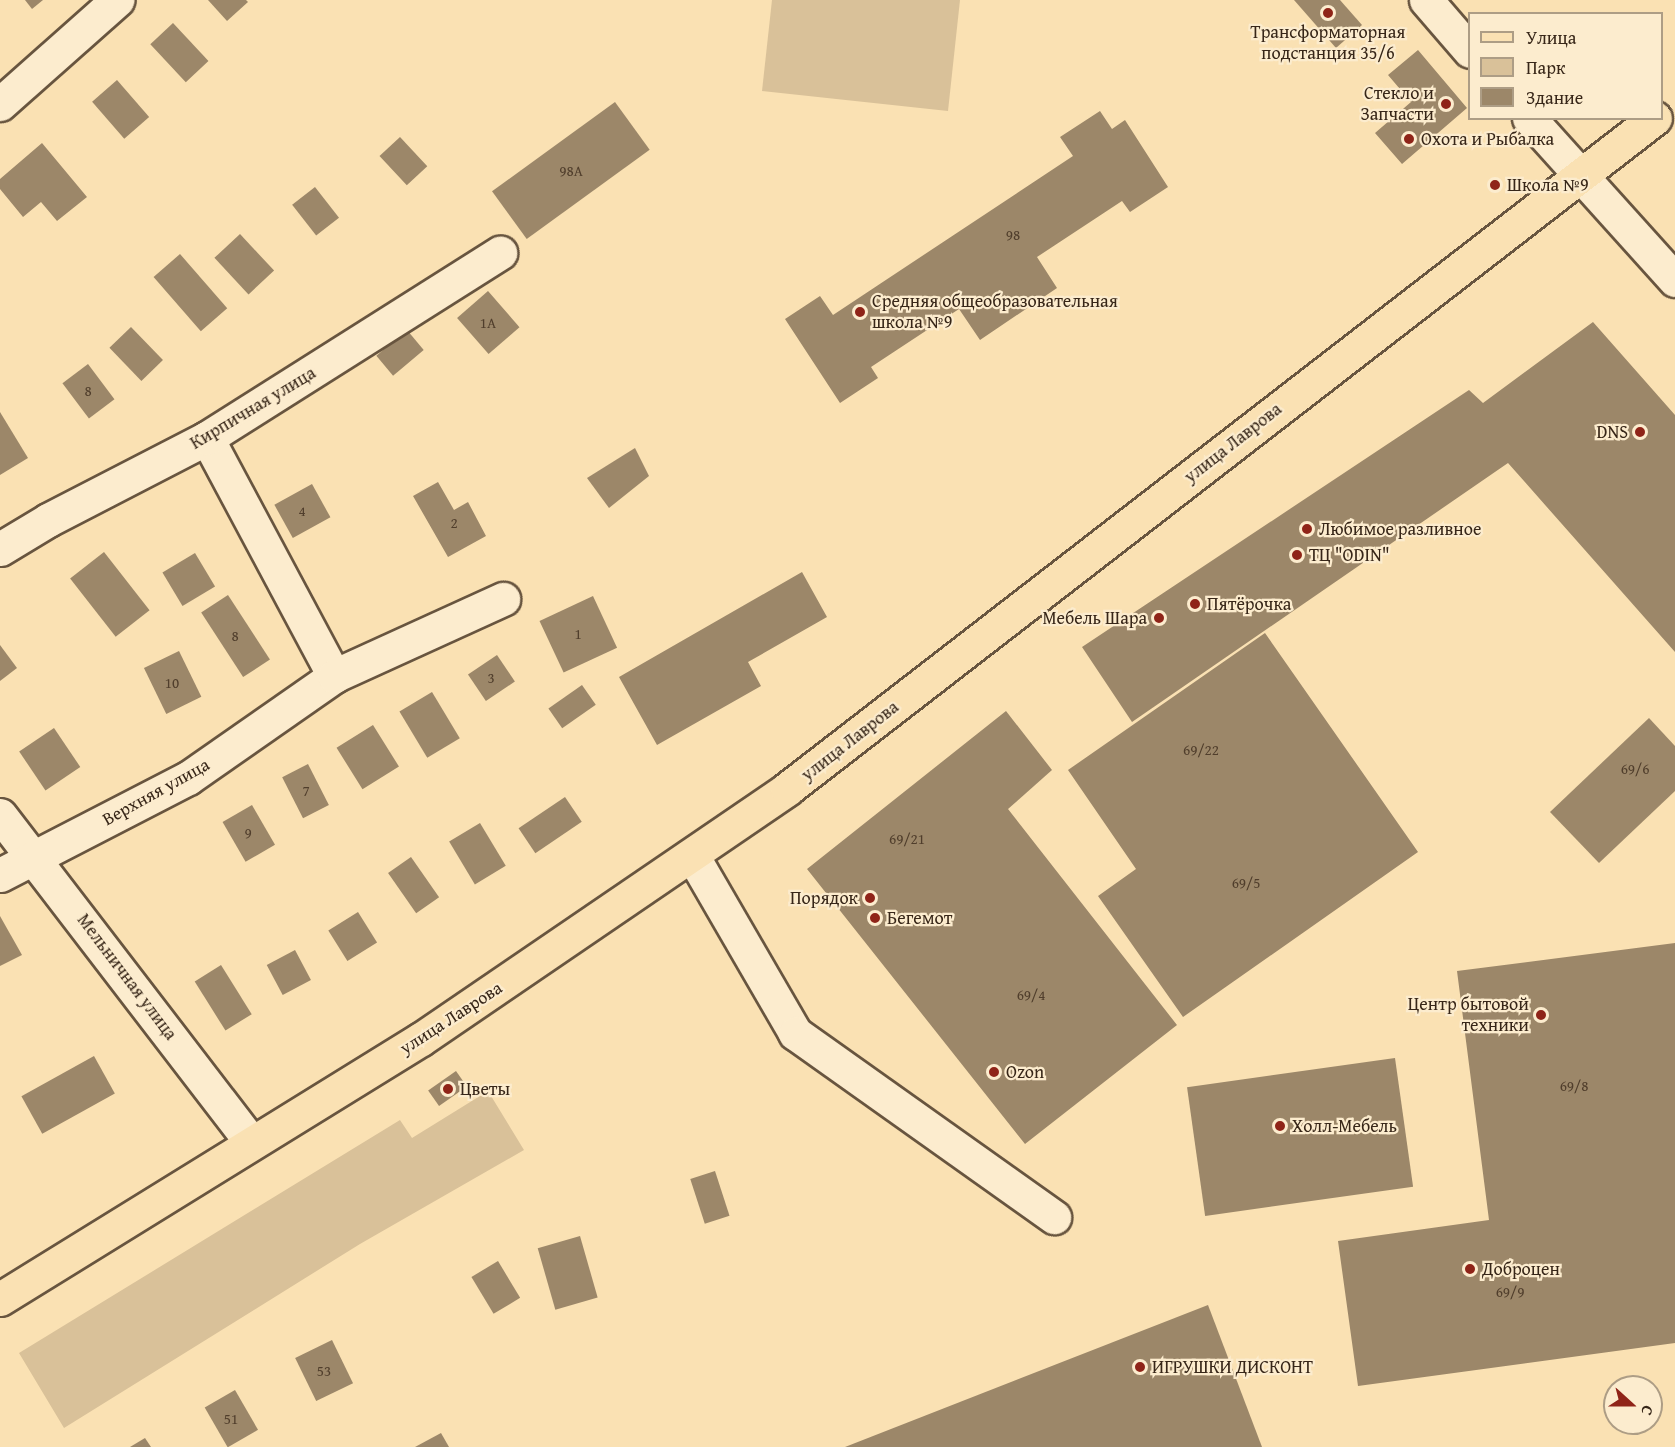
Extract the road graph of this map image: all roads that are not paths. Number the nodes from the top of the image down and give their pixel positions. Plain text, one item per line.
1 (117, 0) edge
2 (1426, 0) edge
3 (1468, 49) edge
4 (0, 104) edge
5 (1675, 104) edge
6 (1663, 113) edge
7 (1531, 120) edge
8 (1652, 120) edge
9 (1578, 174) junction
10 (500, 253) dead end
11 (1675, 280) edge
12 (207, 438) junction
13 (0, 549) edge
14 (503, 599) dead end
15 (334, 676) junction
16 (0, 815) edge
17 (692, 855) junction
18 (35, 857) junction
19 (0, 875) edge
20 (250, 1141) junction
21 (1054, 1217) dead end
22 (0, 1299) edge

1 - 4 street
2 - 3 street
5 - 6 main road
7 - 9 street
8 - 9 main road, улица Лаврова
9 - 11 street
9 - 17 main road, улица Лаврова
10 - 12 street, Кирпичная улица
12 - 13 street, Кирпичная улица
12 - 15 street
14 - 15 street, Верхняя улица
15 - 18 street, Верхняя улица
16 - 18 street, Мельничная улица
17 - 20 main road, улица Лаврова
17 - 21 street
18 - 19 street, Верхняя улица
18 - 20 street, Мельничная улица
20 - 22 main road, улица Лаврова

